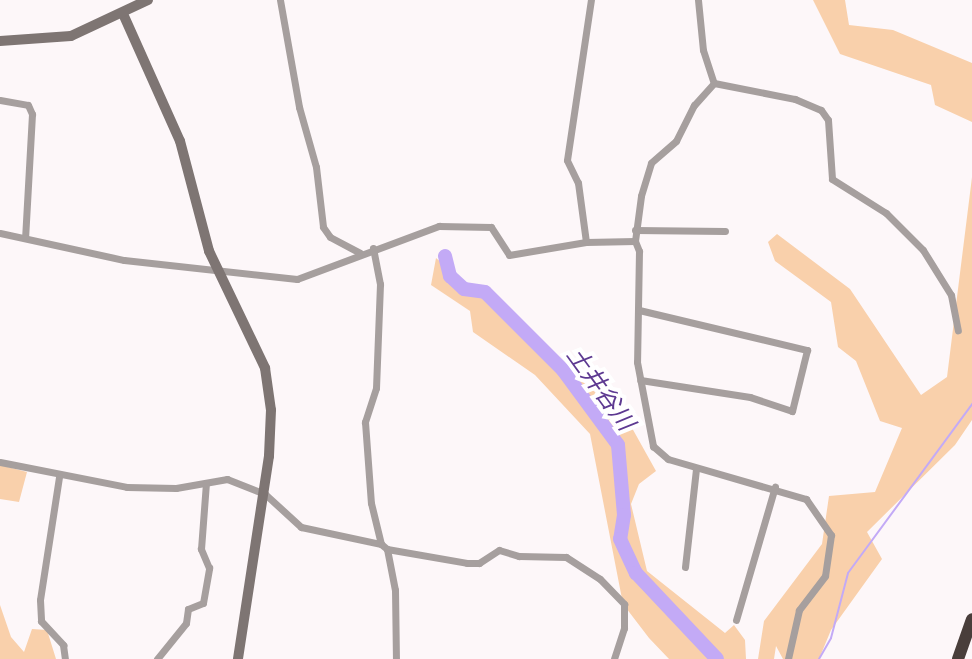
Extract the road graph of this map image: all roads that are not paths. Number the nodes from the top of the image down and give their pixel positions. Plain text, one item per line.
1 (148, 0) edge
2 (280, 0) edge
3 (591, 0) edge
4 (698, 0) edge
5 (124, 16) junction
6 (0, 41) edge
7 (714, 83) junction
8 (0, 100) edge
9 (635, 230) junction
10 (725, 231) dead end
11 (0, 233) edge
12 (25, 238) junction
13 (635, 241) junction
14 (586, 242) junction
15 (373, 248) junction
16 (360, 253) junction
17 (218, 272) junction
18 (639, 310) junction
19 (958, 330) dead end
20 (640, 380) junction
21 (0, 462) edge
22 (696, 469) junction
23 (59, 477) junction
24 (206, 483) junction
25 (775, 487) junction
26 (265, 494) junction
27 (384, 546) junction
28 (685, 567) dead end
29 (972, 619) edge
30 (736, 620) dead end
31 (65, 659) edge
32 (157, 659) edge
33 (238, 659) edge
34 (396, 659) edge
35 (614, 659) edge
36 (788, 659) edge
37 (958, 659) edge

1 - 5 street
2 - 16 street
3 - 14 street
4 - 7 street
5 - 6 street
5 - 17 street
7 - 9 street
7 - 19 street
8 - 12 street
9 - 10 street
9 - 13 street
11 - 12 street
12 - 17 street
13 - 14 street
13 - 18 street
14 - 15 street
15 - 16 street
15 - 27 street
16 - 17 street
17 - 26 street
18 - 20 street
18 - 20 street
20 - 22 street
21 - 23 street
22 - 25 street
22 - 28 street
23 - 24 street
23 - 31 street
24 - 26 street
24 - 32 street
25 - 30 street
25 - 36 street
26 - 27 street
26 - 33 street
27 - 34 street
27 - 35 street
29 - 37 highway

